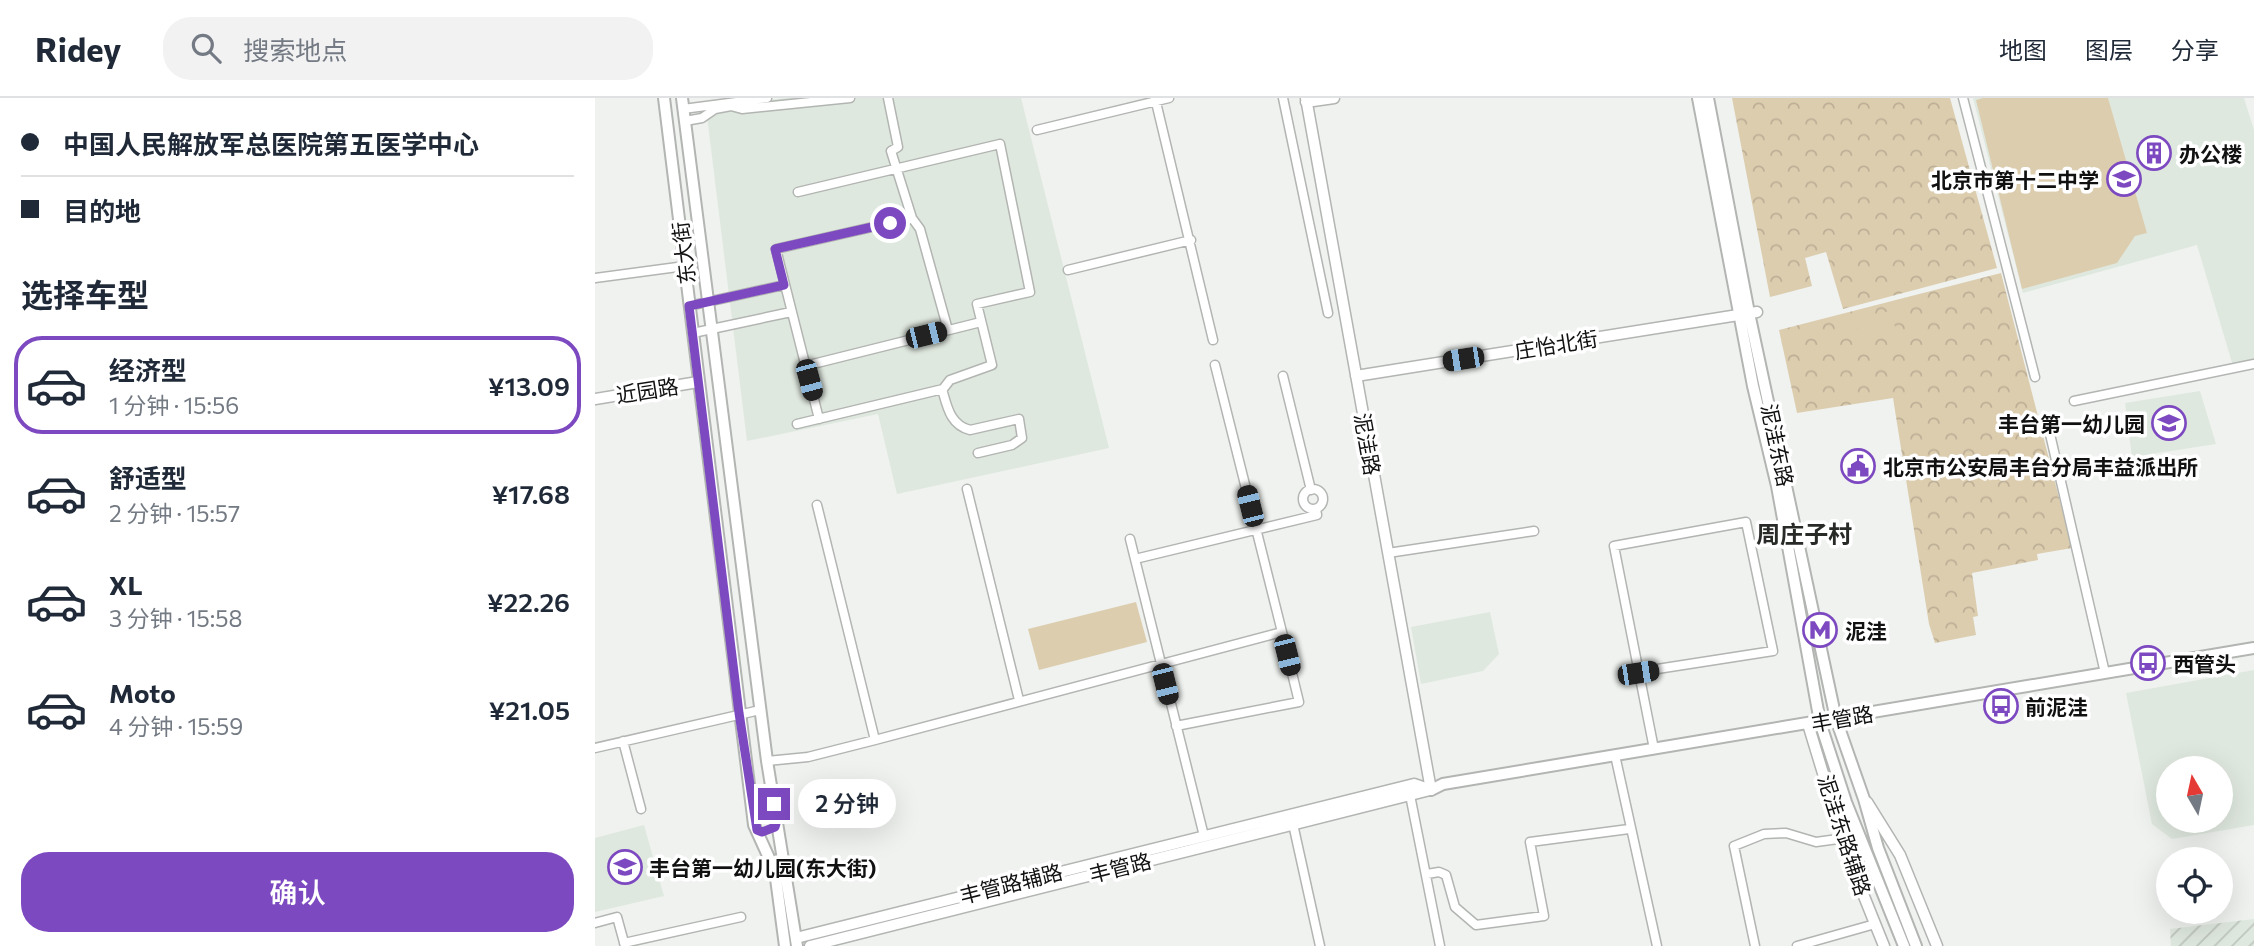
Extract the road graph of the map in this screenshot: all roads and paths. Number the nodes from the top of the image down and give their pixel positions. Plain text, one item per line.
1 (664, 98) edge
2 (767, 98) edge
3 (850, 98) edge
4 (888, 98) edge
5 (1169, 98) edge
6 (1283, 98) edge
7 (1334, 98) edge
8 (1698, 98) edge
9 (1708, 98) edge
10 (1963, 98) edge
11 (1156, 100) edge
12 (1306, 100) edge
13 (683, 103) edge
14 (685, 121) junction
15 (1037, 130) dead end
16 (897, 169) junction
17 (798, 192) dead end
18 (912, 218) junction
19 (1191, 240) junction
20 (685, 266) junction
21 (1068, 270) dead end
22 (595, 278) edge
23 (784, 285) junction
24 (707, 303) junction
25 (689, 306) junction
26 (790, 312) junction
27 (1328, 313) dead end
28 (1748, 313) junction
29 (981, 322) junction
30 (711, 329) junction
31 (948, 330) junction
32 (693, 333) junction
33 (1213, 340) dead end
34 (2254, 364) edge
35 (1215, 365) dead end
36 (805, 366) junction
37 (1283, 376) dead end
38 (1356, 376) junction
39 (2035, 377) dead end
40 (698, 382) junction
41 (942, 389) junction
42 (595, 399) edge
43 (2074, 401) dead end
44 (819, 419) junction
45 (2047, 421) dead end
46 (797, 424) dead end
47 (978, 453) dead end
48 (967, 489) dead end
49 (1311, 490) junction
50 (817, 505) dead end
51 (1316, 509) junction
52 (1255, 529) junction
53 (1534, 531) dead end
54 (1129, 539) dead end
55 (1388, 553) junction
56 (1135, 559) junction
57 (1282, 632) junction
58 (2254, 648) edge
59 (2254, 654) edge
60 (1160, 663) junction
61 (1638, 673) junction
62 (2105, 673) junction
63 (1019, 700) junction
64 (760, 710) junction
65 (739, 713) junction
66 (1836, 722) junction
67 (1815, 725) junction
68 (1176, 726) junction
69 (875, 740) junction
70 (623, 741) junction
71 (595, 748) edge
72 (1654, 749) junction
73 (1616, 758) junction
74 (767, 761) junction
75 (1431, 790) junction
76 (1410, 795) junction
77 (1864, 799) junction
78 (1314, 808) junction
79 (641, 809) dead end
80 (777, 820) junction
81 (1295, 824) junction
82 (1629, 829) junction
83 (757, 830) junction
84 (1204, 836) junction
85 (1838, 839) dead end
86 (1427, 874) junction
87 (967, 893) junction
88 (995, 899) junction
89 (741, 917) dead end
90 (595, 923) edge
91 (1875, 924) junction
92 (796, 942) edge
93 (624, 944) edge
94 (785, 946) edge
95 (810, 946) edge
96 (1320, 946) edge
97 (1440, 946) edge
98 (1657, 946) edge
99 (1755, 946) edge
100 (1797, 946) edge
101 (1884, 946) edge
102 (1904, 946) edge
103 (1916, 946) edge
104 (1937, 946) edge

1 - 20 main road, 东大街
2 - 13 street
3 - 14 street
4 - 16 street
5 - 11 street
6 - 27 street
7 - 12 street
8 - 28 main road, 泥洼东路
9 - 28 main road, 泥洼东路
10 - 39 street
11 - 15 street
11 - 19 street
12 - 38 street, 泥洼路
13 - 14 main road, 东大街
14 - 24 main road, 东大街
16 - 17 street
16 - 18 street
16 - 29 street
18 - 23 street
18 - 31 street
19 - 21 street
19 - 33 street
20 - 22 street
20 - 25 main road, 东大街
23 - 24 street
23 - 26 street
24 - 25 street
24 - 30 main road, 东大街
25 - 32 main road, 东大街
26 - 30 street
26 - 36 street
28 - 38 street, 庄怡北街
28 - 66 main road, 泥洼东路
28 - 67 main road, 泥洼东路
29 - 31 street
29 - 41 street
30 - 32 street
30 - 64 main road, 东大街
31 - 36 street
32 - 40 main road, 东大街
34 - 43 street
35 - 52 street
36 - 44 street
37 - 49 street
38 - 55 street, 泥洼路
40 - 42 street, 近园路
40 - 65 main road, 东大街
41 - 44 street
41 - 47 street
44 - 46 street
45 - 62 street
48 - 63 street
49 - 51 street
49 - 51 street
50 - 69 street
51 - 52 street
52 - 56 street
52 - 57 street
53 - 55 street
54 - 56 street
55 - 75 street, 泥洼路
56 - 60 street
57 - 60 street
57 - 68 street
58 - 62 main road, 丰管路
59 - 66 main road, 丰管路
60 - 63 street
60 - 68 street
61 - 61 street
61 - 72 street
62 - 66 main road, 丰管路
63 - 69 street
64 - 65 street
64 - 74 main road, 东大街
65 - 70 street
65 - 83 main road, 东大街
66 - 67 main road, 丰管路
66 - 77 main road, 泥洼东路
67 - 72 main road, 丰管路
67 - 73 main road, 丰管路
67 - 91 street, 泥洼东路辅路
67 - 102 main road, 泥洼东路
68 - 84 street
69 - 74 street
70 - 71 street
70 - 79 street
72 - 73 main road, 丰管路
73 - 75 main road, 丰管路
73 - 82 street
74 - 80 main road, 东大街
75 - 76 street, 丰管路
75 - 78 street, 丰管路辅路
76 - 81 street, 丰管路
76 - 86 street
77 - 103 main road, 泥洼东路
77 - 104 street, 泥洼东路辅路
78 - 81 street
78 - 84 street, 丰管路辅路
80 - 83 main road
80 - 92 main road, 东大街
81 - 88 street, 丰管路
81 - 96 street
82 - 86 street
82 - 98 street
83 - 94 main road, 东大街
84 - 87 street, 丰管路辅路
85 - 99 street
86 - 97 street
87 - 88 street
87 - 92 street, 丰管路辅路
88 - 95 street, 丰管路
89 - 93 street
90 - 93 street
91 - 100 street
91 - 101 street, 泥洼东路辅路

